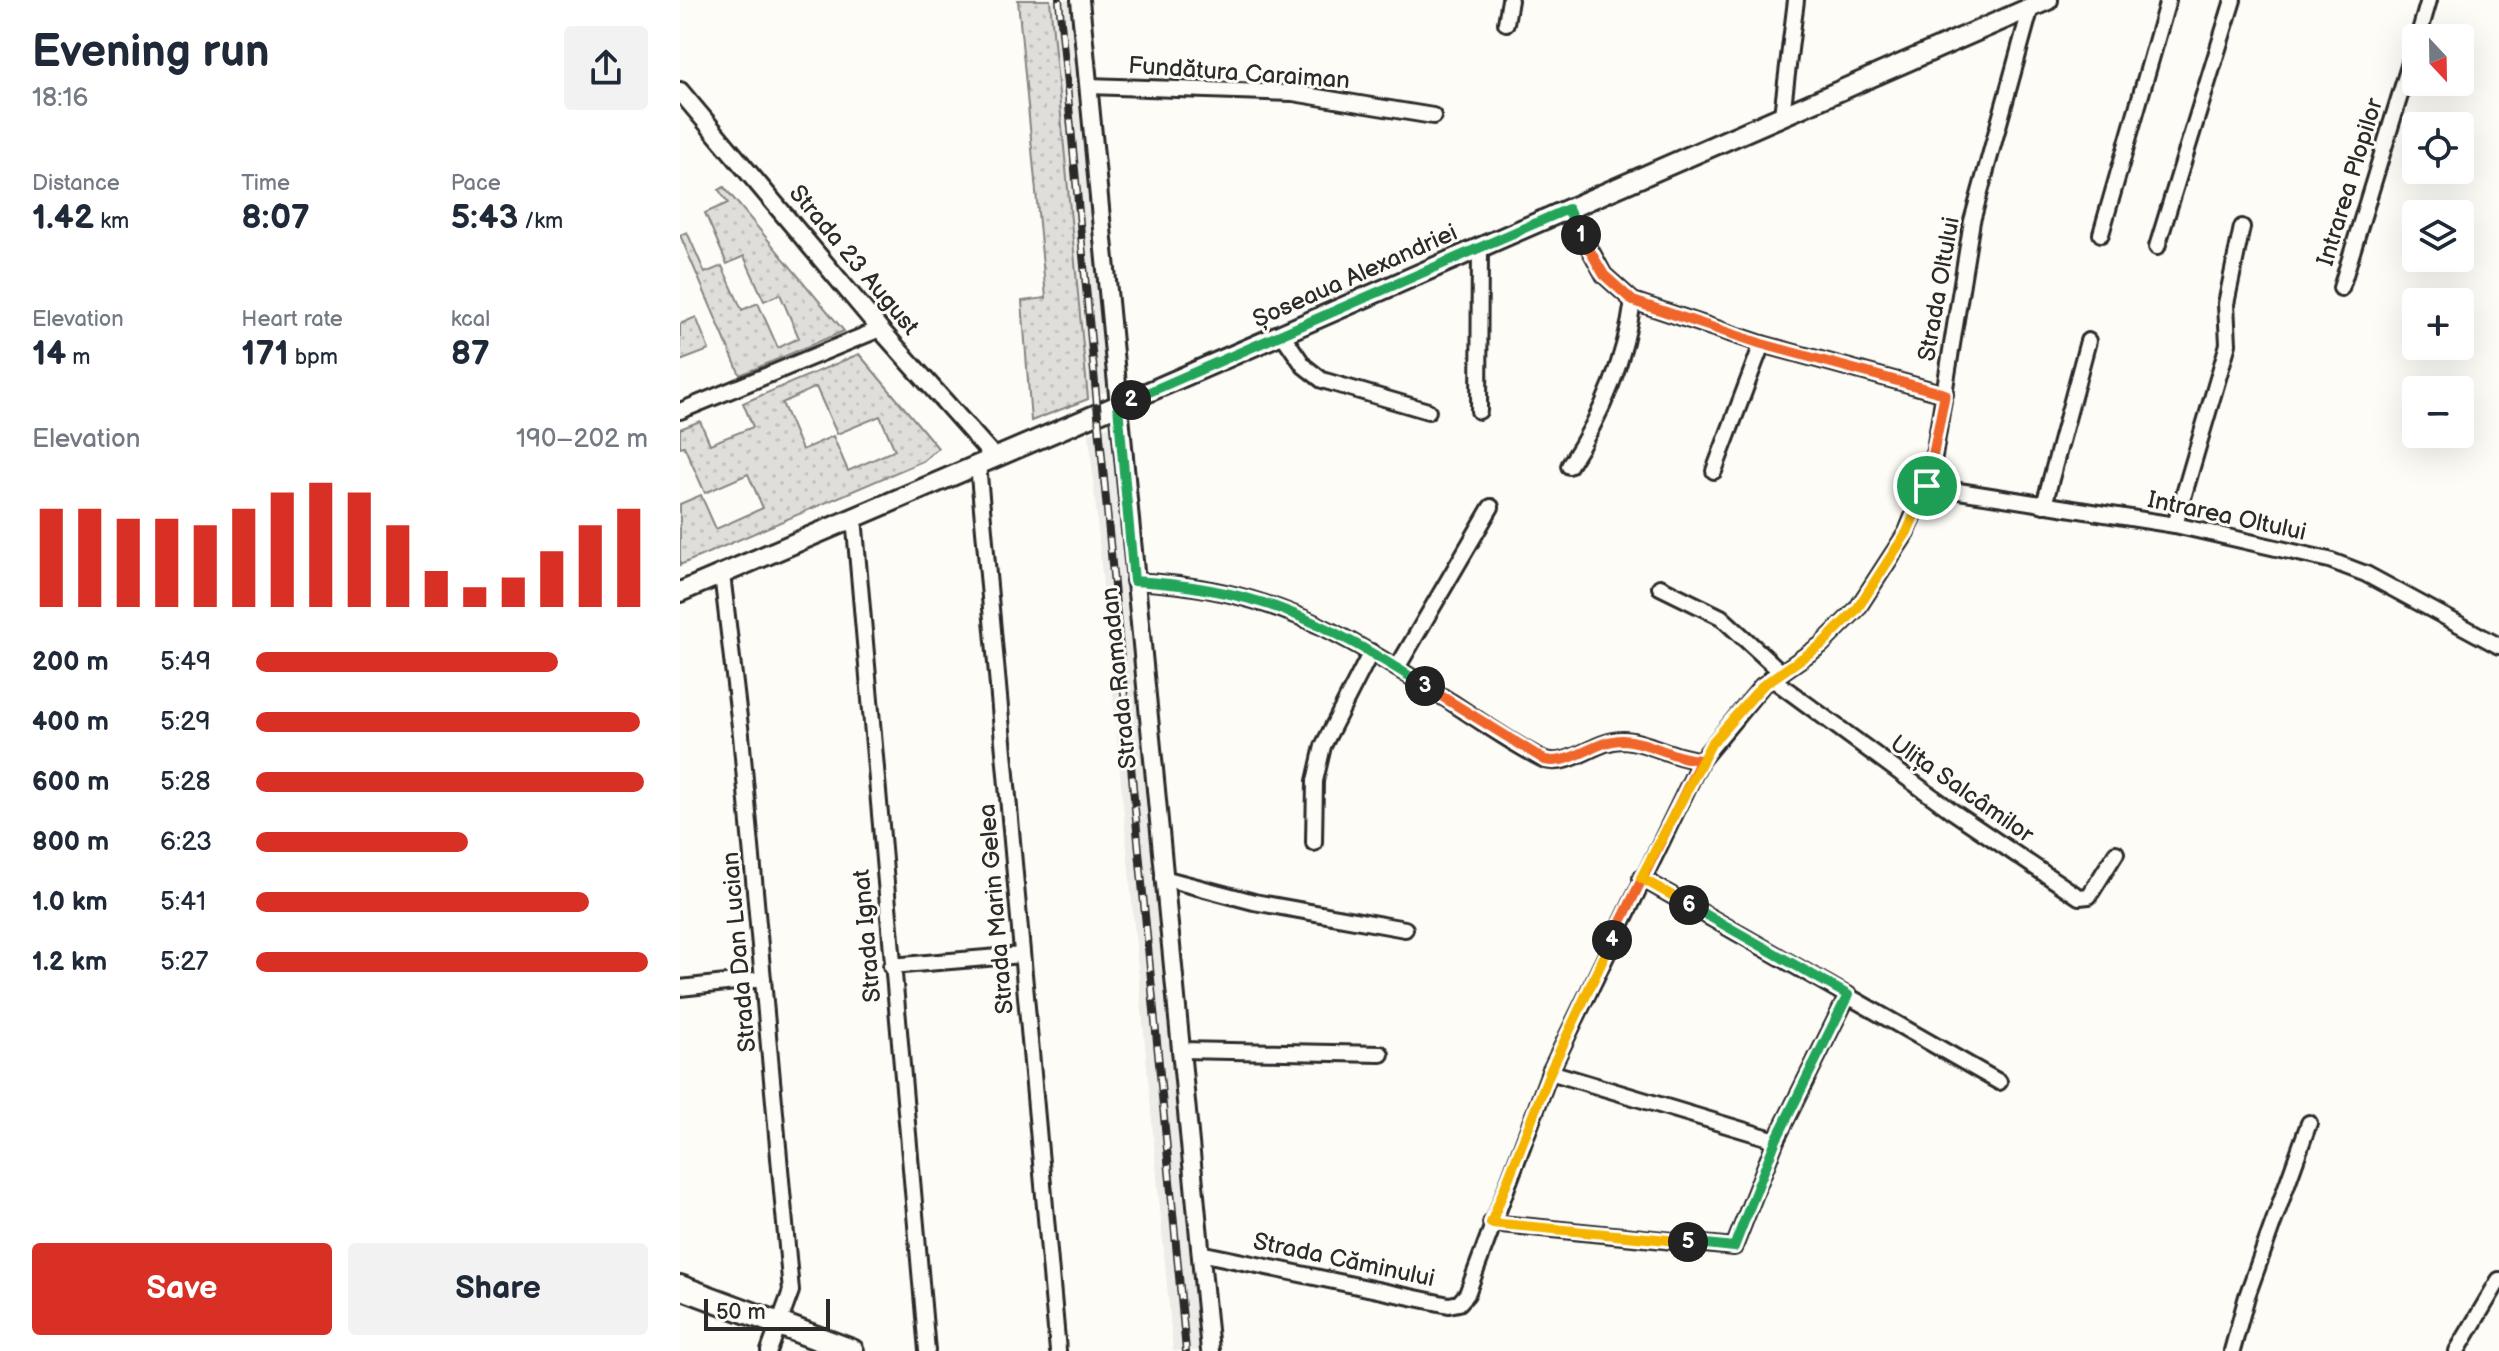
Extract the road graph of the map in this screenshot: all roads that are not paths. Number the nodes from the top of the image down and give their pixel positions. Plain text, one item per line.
1 (1080, 0) edge
2 (1510, 0) edge
3 (1796, 0) edge
4 (2168, 0) edge
5 (2233, 0) edge
6 (2429, 0) edge
7 (2039, 4) edge
8 (1506, 23) dead end
9 (2422, 24) edge
10 (1088, 86) junction
11 (2402, 90) edge
12 (680, 91) edge
13 (1782, 115) junction
14 (1433, 116) dead end
15 (1568, 209) junction
16 (2242, 227) dead end
17 (2101, 234) dead end
18 (1480, 247) junction
19 (2157, 247) dead end
20 (2341, 288) dead end
21 (1633, 301) junction
22 (880, 329) junction
23 (1282, 334) junction
24 (2088, 341) dead end
25 (1762, 344) junction
26 (1945, 394) junction
27 (1118, 406) junction
28 (680, 411) edge
29 (1428, 411) dead end
30 (1479, 411) dead end
31 (986, 461) junction
32 (1569, 466) dead end
33 (1714, 471) dead end
34 (1927, 486) junction
35 (2044, 505) junction
36 (1491, 507) dead end
37 (854, 517) junction
38 (2175, 525) junction
39 (722, 574) junction
40 (1134, 581) junction
41 (1660, 587) dead end
42 (680, 592) edge
43 (2499, 646) edge
44 (1371, 652) junction
45 (1397, 668) junction
46 (1775, 675) junction
47 (1701, 760) junction
48 (1314, 843) dead end
49 (2116, 853) dead end
50 (1163, 878) junction
51 (1641, 878) junction
52 (1405, 929) dead end
53 (1022, 955) junction
54 (891, 966) junction
55 (763, 979) junction
56 (680, 988) edge
57 (1848, 995) junction
58 (1180, 1050) junction
59 (1381, 1054) dead end
60 (1550, 1072) junction
61 (1999, 1082) dead end
62 (2309, 1123) dead end
63 (1776, 1140) junction
64 (1491, 1223) junction
65 (1200, 1253) junction
66 (2499, 1280) edge
67 (680, 1287) edge
68 (779, 1324) junction
69 (769, 1351) edge
70 (852, 1351) edge
71 (927, 1351) edge
72 (1058, 1351) edge
73 (1210, 1351) edge
74 (2232, 1351) edge
75 (2457, 1351) edge

1 - 10 street, Strada Ramadan
2 - 8 street
3 - 13 street
4 - 17 street
5 - 19 street
6 - 9 street, Intrarea Plopilor
7 - 13 main road, Șoseaua Alexandriei
7 - 26 street, Strada Oltului
10 - 14 street, Fundătura Caraiman
10 - 27 street, Strada Ramadan
11 - 20 street, Intrarea Plopilor
12 - 22 street, Strada 23 August
13 - 15 main road, Șoseaua Alexandriei
15 - 18 main road, Șoseaua Alexandriei
15 - 21 street
16 - 38 street
18 - 23 main road, Șoseaua Alexandriei
18 - 30 street
21 - 25 street
21 - 32 street
22 - 28 street
22 - 31 street, Strada 23 August
23 - 27 main road, Șoseaua Alexandriei
23 - 29 street
24 - 35 street
25 - 26 street
25 - 33 street
26 - 34 street, Strada Oltului
27 - 31 main road, Șoseaua Alexandriei
27 - 40 street, Strada Ramadan
31 - 37 main road, Șoseaua Alexandriei
31 - 53 street, Strada Marin Gelea
34 - 35 street, Intrarea Oltului
34 - 46 street, Strada Oltului
35 - 38 street, Intrarea Oltului
36 - 45 street
37 - 39 main road, Șoseaua Alexandriei
37 - 54 street, Strada Ignat
38 - 43 street, Intrarea Oltului
39 - 42 main road, Șoseaua Alexandriei
39 - 55 street, Strada Dan Lucian
40 - 44 street
40 - 50 street, Strada Ramadan
41 - 46 street
44 - 45 street
44 - 48 street
45 - 47 street
46 - 47 street, Strada Oltului
46 - 49 street, Ulița Salcâmilor
47 - 51 street, Strada Căminului
50 - 52 street
50 - 58 street, Strada Ramadan
51 - 57 street
51 - 60 street, Strada Căminului
53 - 54 street
53 - 72 street, Strada Marin Gelea
54 - 71 street, Strada Ignat
55 - 56 street
55 - 68 street, Strada Dan Lucian
57 - 61 street
57 - 63 street
58 - 59 street
58 - 65 street, Strada Ramadan
60 - 63 street
60 - 64 street, Strada Căminului
62 - 74 street
63 - 64 street
64 - 65 street, Strada Căminului
65 - 73 street, Strada Ramadan
66 - 75 street
67 - 68 main road
68 - 69 street, Strada Dan Lucian
68 - 70 main road

